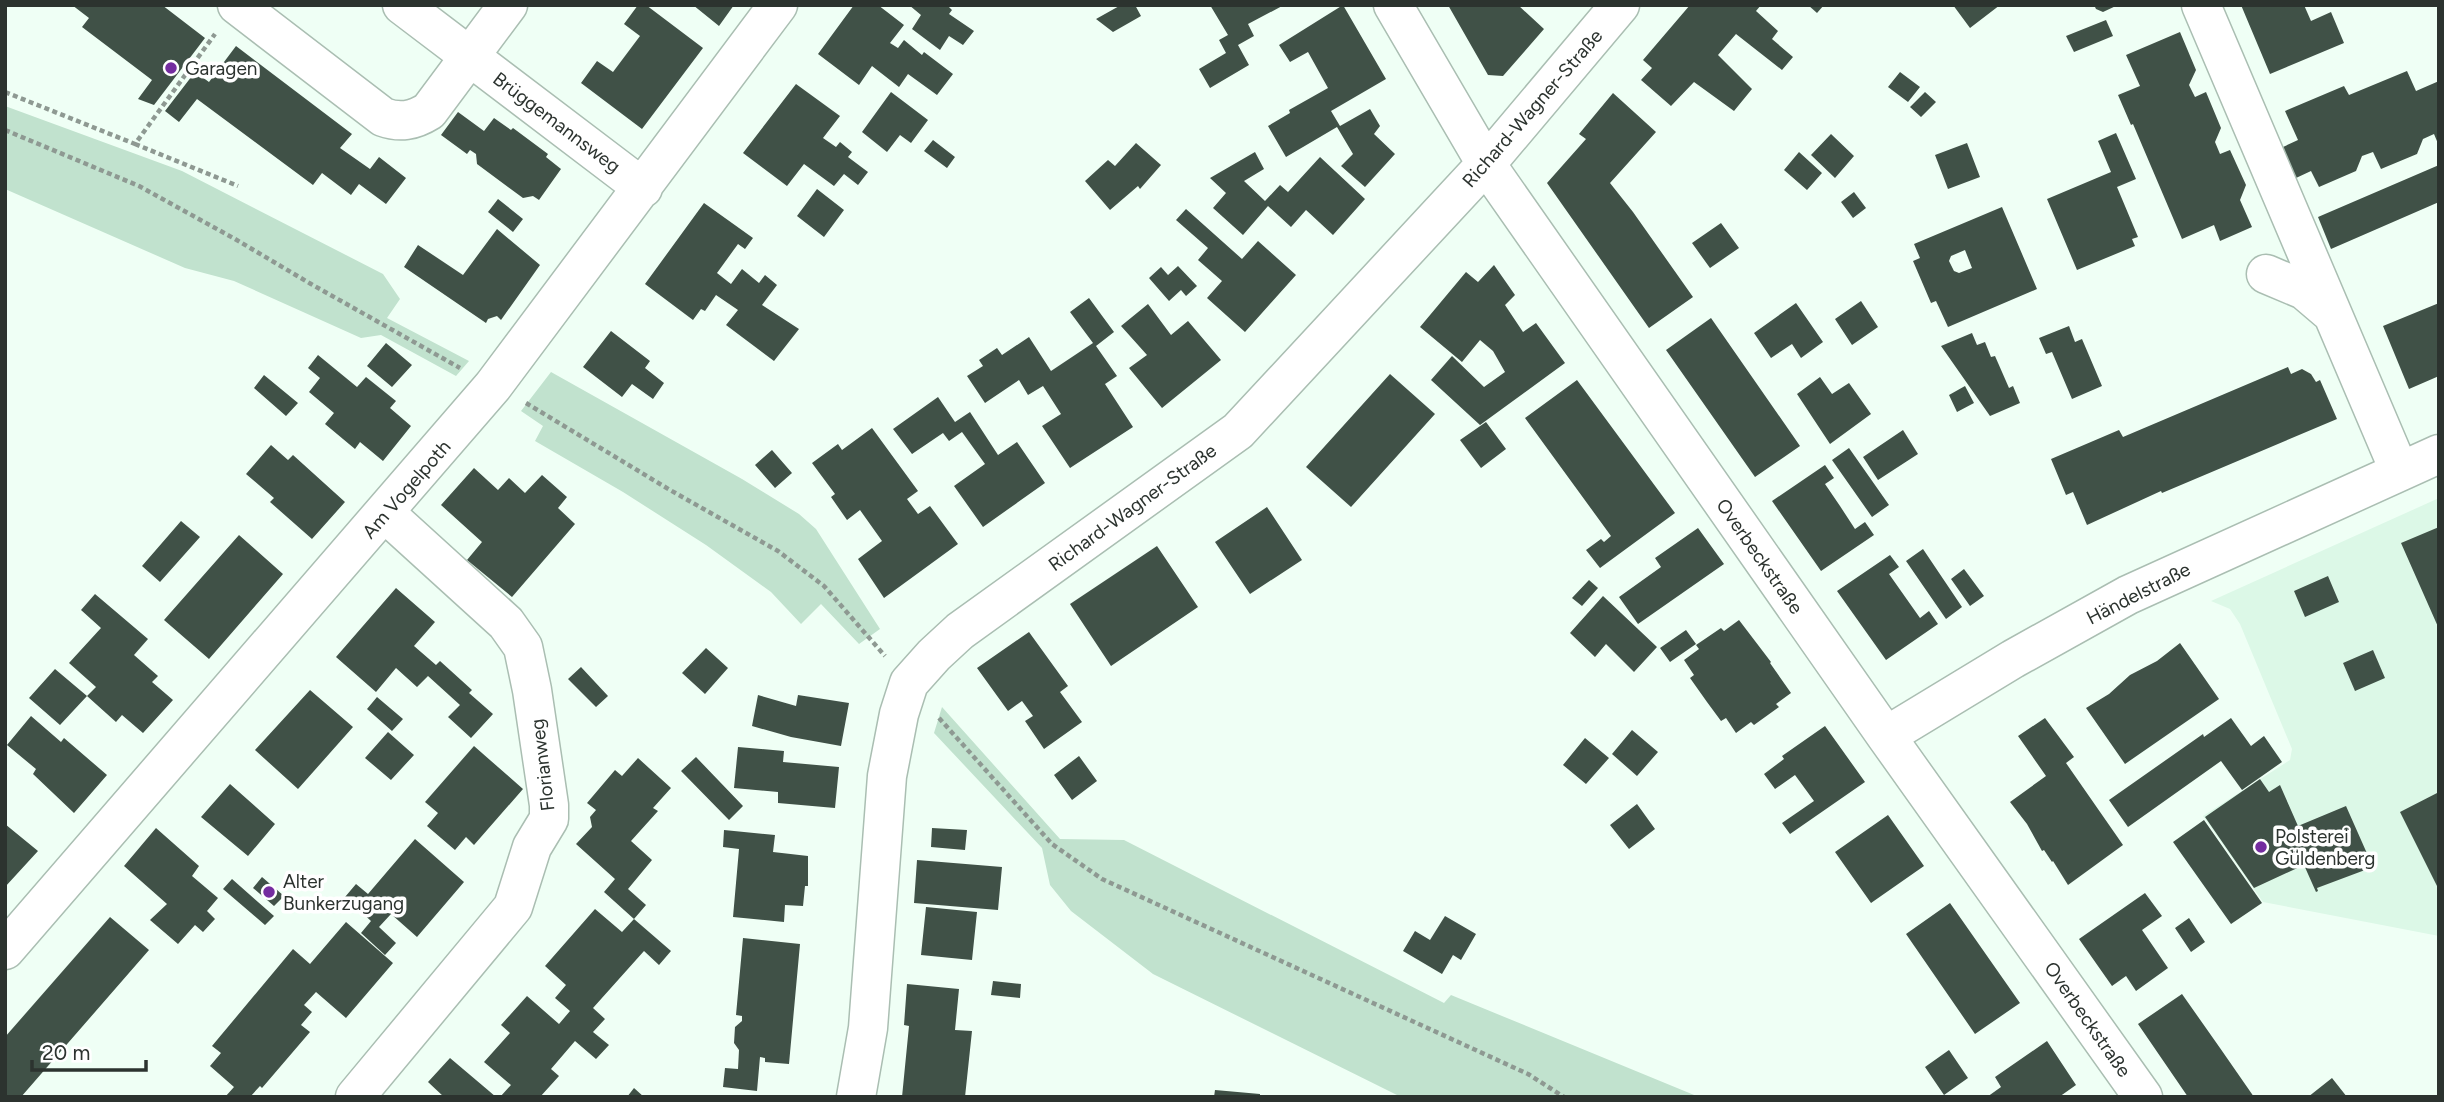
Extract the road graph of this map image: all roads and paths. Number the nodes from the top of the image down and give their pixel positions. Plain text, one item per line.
1 (402, 5) edge
2 (508, 5) edge
3 (779, 5) edge
4 (1393, 5) edge
5 (1620, 5) edge
6 (2201, 5) edge
7 (229, 16) edge
8 (471, 57) junction
9 (5, 92) edge
10 (5, 130) edge
11 (135, 144) junction
12 (1486, 164) junction
13 (238, 186) dead end
14 (643, 188) junction
15 (2266, 274) dead end
16 (2331, 313) junction
17 (493, 386) junction
18 (2439, 454) edge
19 (2399, 470) junction
20 (385, 513) junction
21 (909, 683) junction
22 (1886, 736) junction
23 (5, 950) edge
24 (355, 1097) edge
25 (856, 1097) edge
26 (1564, 1097) edge
27 (2143, 1097) edge

1 - 8 street, Brüggemannsweg
2 - 8 street
3 - 14 street, Am Vogelpoth
4 - 12 street, Overbeckstraße
5 - 12 street, Richard-Wagner-Straße
6 - 16 street
7 - 8 street
7 - 11 path
8 - 14 street, Brüggemannsweg
9 - 11 path
10 - 17 path
11 - 13 path
12 - 21 street, Richard-Wagner-Straße
12 - 22 street, Overbeckstraße
14 - 17 street, Am Vogelpoth
15 - 16 street
16 - 19 street
17 - 20 street, Am Vogelpoth
17 - 21 path
18 - 19 street, Händelstraße
19 - 22 street, Händelstraße
20 - 23 street, Am Vogelpoth
20 - 24 street, Florianweg
21 - 25 street, Richard-Wagner-Straße
21 - 26 path
22 - 27 street, Overbeckstraße

